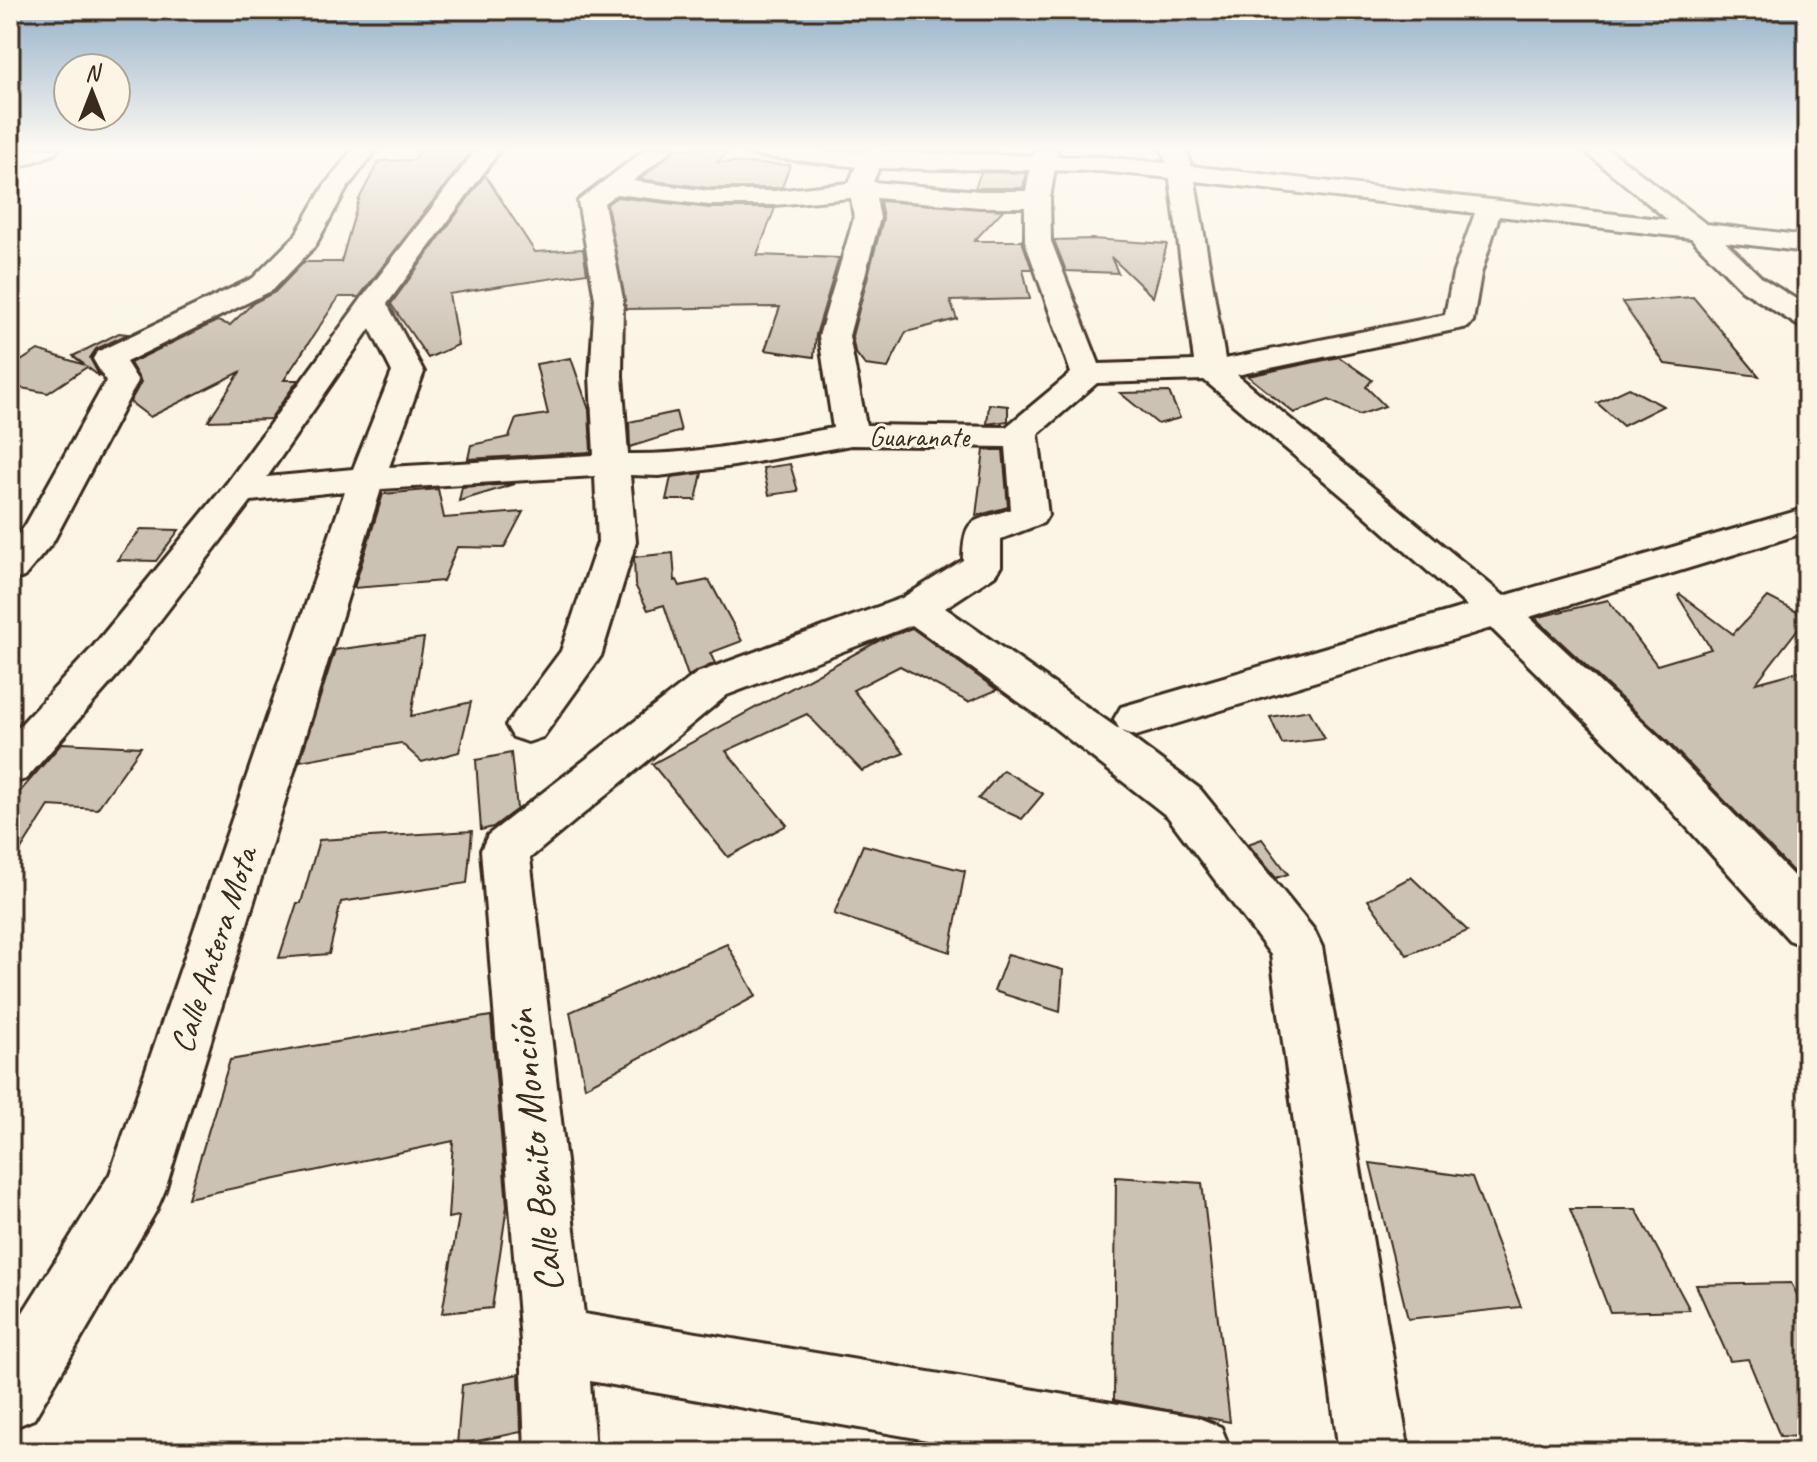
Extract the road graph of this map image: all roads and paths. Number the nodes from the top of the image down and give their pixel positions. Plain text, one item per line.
1 (319, 217) edge
2 (437, 217) edge
3 (594, 217) edge
4 (867, 217) edge
5 (1037, 217) edge
6 (1187, 217) edge
7 (1486, 217) edge
8 (1564, 217) edge
9 (1680, 217) edge
10 (1699, 232) junction
11 (1807, 244) edge
12 (372, 304) junction
13 (1807, 319) edge
14 (1211, 370) junction
15 (1087, 375) junction
16 (1021, 431) junction
17 (851, 435) junction
18 (614, 464) junction
19 (366, 481) junction
20 (240, 491) junction
21 (1807, 520) edge
22 (10, 568) edge
23 (916, 608) junction
24 (1499, 611) junction
25 (1136, 719) dead end
26 (528, 725) dead end
27 (10, 766) edge
28 (1807, 924) edge
29 (554, 1342) junction
30 (10, 1395) edge
31 (560, 1452) edge
32 (1196, 1452) edge
33 (1374, 1452) edge

1 - 22 street
2 - 12 street
3 - 18 street
4 - 17 street
5 - 15 street
6 - 14 street
7 - 14 street
8 - 10 street
9 - 10 street
10 - 11 street
10 - 13 street
12 - 19 street, Calle Antera Mota
12 - 20 street
14 - 15 street
14 - 24 street
15 - 16 street
16 - 17 street, Guaranate
16 - 23 street
17 - 18 street, Guaranate
18 - 19 street, Guaranate
18 - 26 street
19 - 20 street, Guaranate
19 - 30 street, Calle Antera Mota
20 - 27 street
21 - 24 street
23 - 29 street, Calle Benito Monción
23 - 33 street
24 - 25 street
24 - 28 street
29 - 31 street, Calle Benito Monción
29 - 32 street

